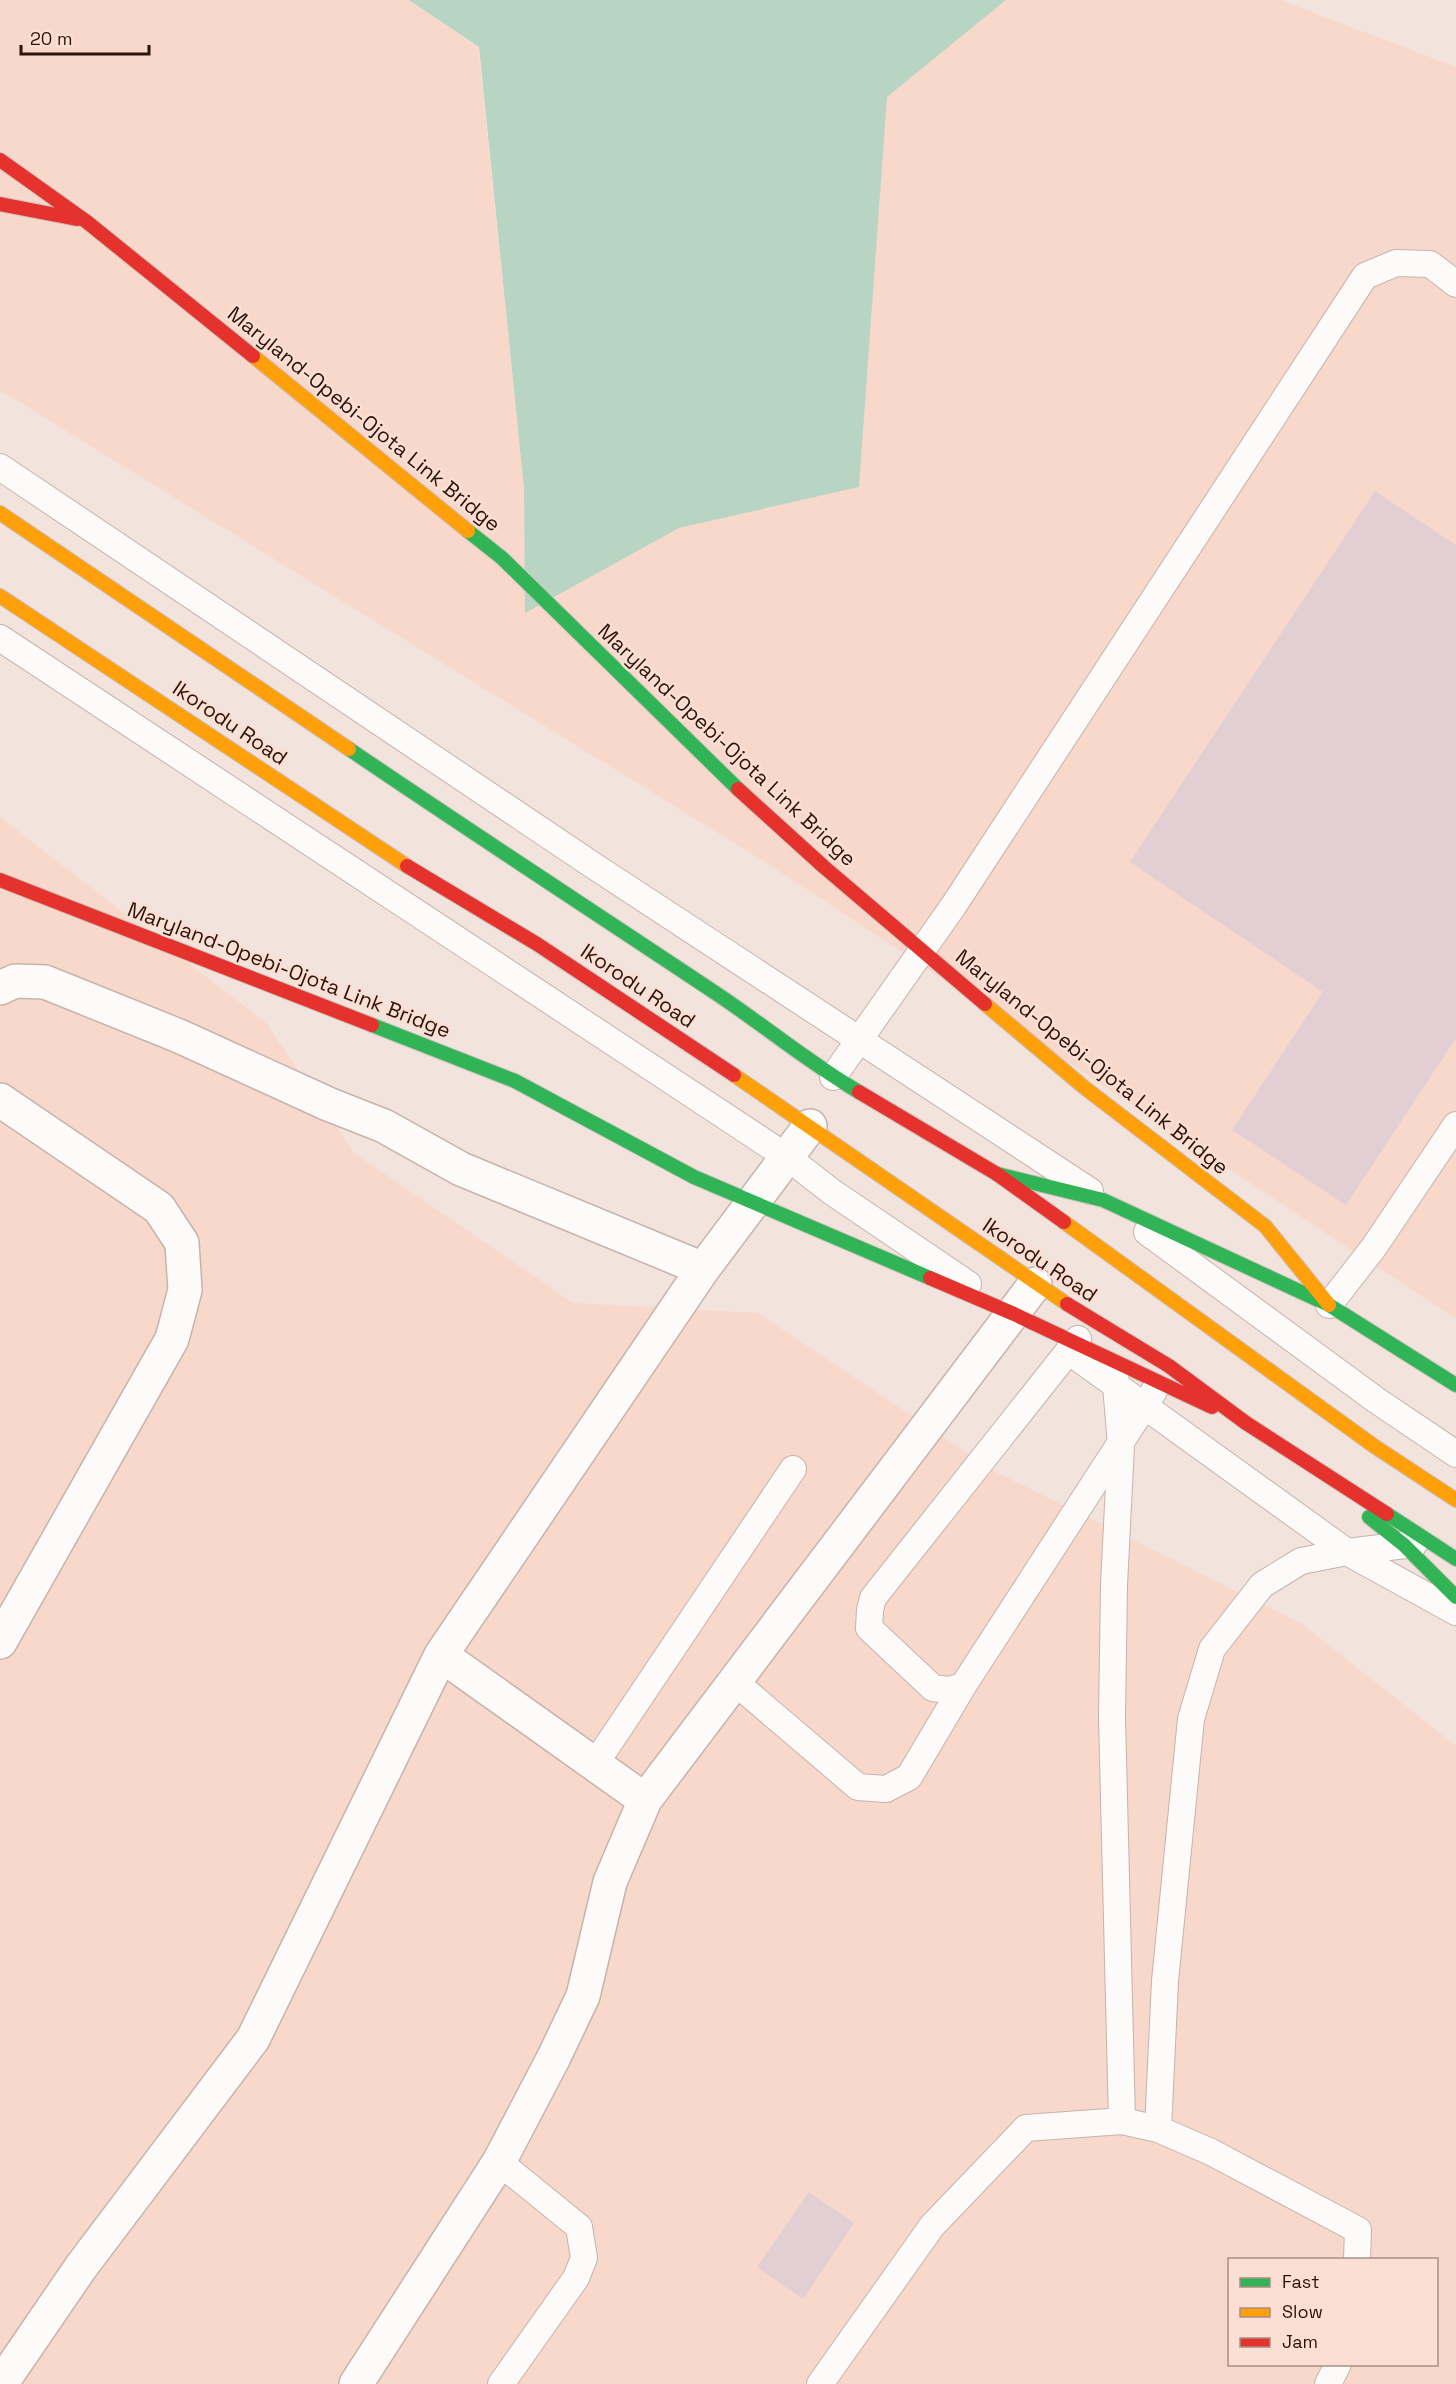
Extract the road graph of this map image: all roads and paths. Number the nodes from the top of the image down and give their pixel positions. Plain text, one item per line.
1 (0, 160) edge
2 (0, 204) edge
3 (87, 222) junction
4 (1456, 284) edge
5 (0, 467) edge
6 (0, 513) edge
7 (0, 596) edge
8 (0, 638) edge
9 (0, 880) edge
10 (921, 950) junction
11 (0, 988) edge
12 (857, 1040) junction
13 (832, 1077) junction
14 (0, 1100) edge
15 (1456, 1125) edge
16 (810, 1126) junction
17 (787, 1157) junction
18 (998, 1174) junction
19 (1104, 1200) junction
20 (752, 1202) junction
21 (703, 1269) junction
22 (1035, 1284) junction
23 (1329, 1305) junction
24 (1014, 1314) junction
25 (1090, 1318) junction
26 (1113, 1332) junction
27 (1072, 1347) junction
28 (1114, 1372) junction
29 (1164, 1374) junction
30 (1456, 1385) edge
31 (1144, 1405) junction
32 (1246, 1423) junction
33 (1121, 1444) junction
34 (1456, 1454) edge
35 (793, 1469) dead end
36 (1456, 1500) edge
37 (1431, 1542) junction
38 (1404, 1545) junction
39 (1347, 1552) junction
40 (1456, 1558) edge
41 (1456, 1597) edge
42 (1456, 1612) edge
43 (0, 1642) edge
44 (441, 1654) junction
45 (735, 1682) junction
46 (963, 1686) junction
47 (595, 1764) junction
48 (645, 1800) junction
49 (1122, 2121) junction
50 (1158, 2129) junction
51 (499, 2163) junction
52 (1357, 2258) edge
53 (1337, 2366) edge
54 (1, 2384) edge
55 (356, 2384) edge
56 (501, 2384) edge
57 (819, 2384) edge
58 (1328, 2384) edge

1 - 3 main road, Maryland-Opebi-Ojota Link Bridge
2 - 3 main road, Maryland-Opebi-Ojota Link Bridge
3 - 10 main road, Maryland-Opebi-Ojota Link Bridge
4 - 10 lane
5 - 12 lane
6 - 13 main road, Ikorodu Road
7 - 16 main road, Ikorodu Road
8 - 17 lane
9 - 20 main road, Maryland-Opebi-Ojota Link Bridge
10 - 12 lane
10 - 23 main road, Maryland-Opebi-Ojota Link Bridge
11 - 21 street
12 - 13 lane
12 - 19 lane
13 - 18 main road, Ikorodu Road
14 - 43 street
15 - 23 lane
16 - 17 street
16 - 22 main road, Ikorodu Road
17 - 20 street
17 - 24 lane
18 - 19 main road, Ikorodu Road
18 - 36 main road, Ikorodu Road
19 - 23 main road, Ikorodu Road
19 - 34 lane
20 - 21 street
20 - 24 main road, Maryland-Opebi-Ojota Link Bridge
21 - 44 street
22 - 24 street
22 - 25 main road, Ikorodu Road
23 - 30 main road, Ikorodu Road
24 - 27 lane
24 - 45 street
25 - 26 main road, Ikorodu Road
25 - 27 lane
26 - 28 lane
26 - 29 main road, Ikorodu Road
27 - 28 lane
27 - 46 lane
28 - 29 main road
28 - 31 lane
28 - 33 lane
29 - 31 lane
29 - 32 main road, Ikorodu Road
31 - 33 lane
31 - 39 lane
32 - 37 main road, Ikorodu Road
32 - 38 main road, Ikorodu Road
33 - 46 lane
33 - 49 lane
35 - 47 lane
37 - 38 lane
37 - 40 main road, Ikorodu Road
38 - 39 lane
38 - 41 main road, Ikorodu Road
39 - 42 lane
39 - 50 lane
44 - 47 street
44 - 54 street
45 - 46 lane
45 - 48 street
47 - 48 street
48 - 51 street
49 - 50 lane
49 - 57 lane
50 - 52 lane
51 - 55 street
51 - 56 lane
53 - 58 lane

